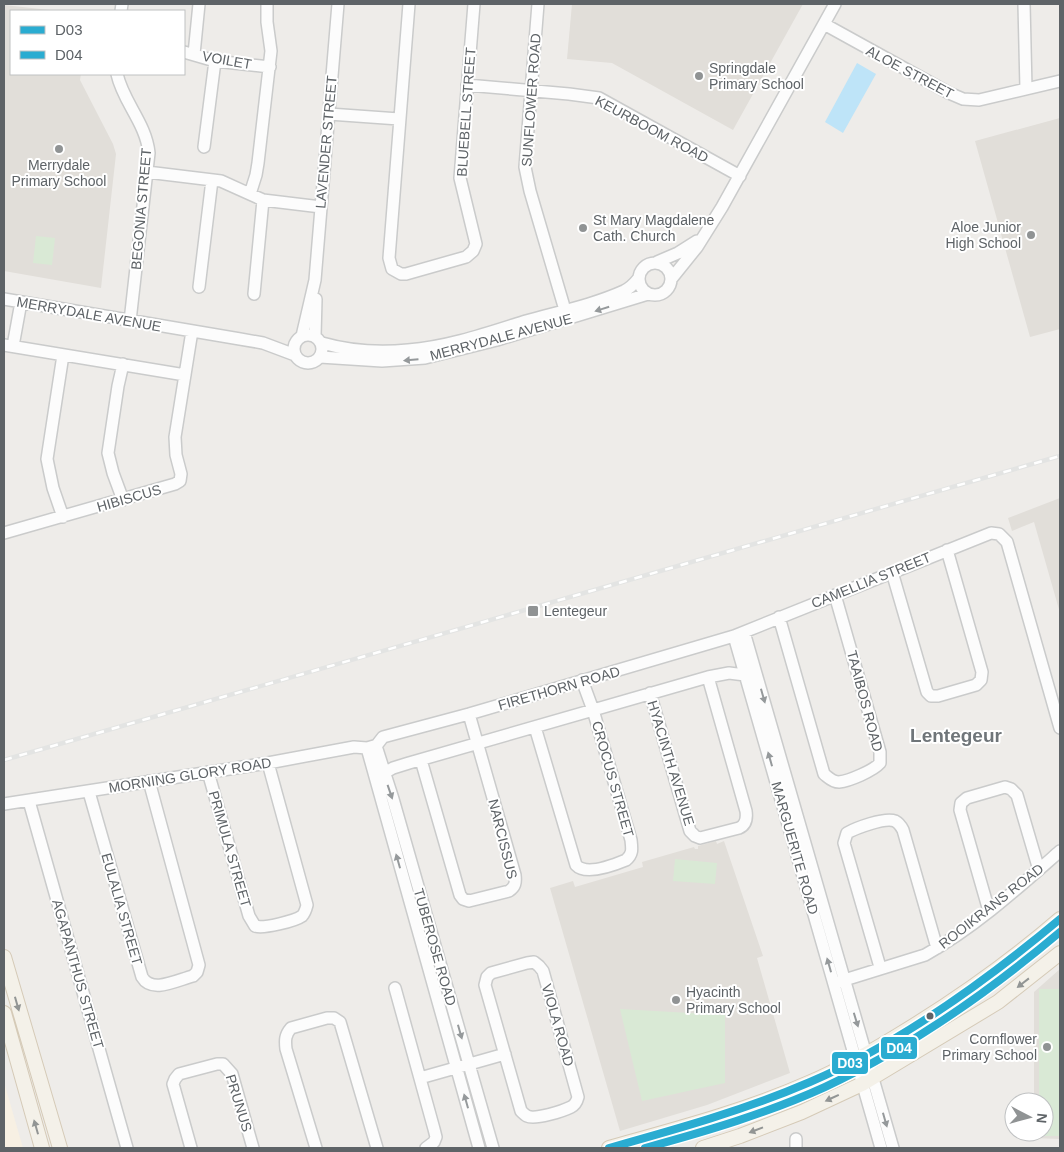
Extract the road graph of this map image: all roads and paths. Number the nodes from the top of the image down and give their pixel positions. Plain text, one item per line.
1 (199, 4) edge
2 (267, 4) edge
3 (338, 4) edge
4 (409, 4) edge
5 (474, 4) edge
6 (538, 4) edge
7 (835, 4) edge
8 (1024, 4) edge
9 (824, 24) junction
10 (189, 53) edge
11 (216, 61) junction
12 (270, 66) junction
13 (117, 75) edge
14 (1060, 81) edge
15 (467, 85) junction
16 (1026, 89) junction
17 (531, 91) junction
18 (329, 114) junction
19 (400, 119) junction
20 (204, 147) dead end
21 (147, 172) junction
22 (740, 176) junction
23 (212, 180) junction
24 (250, 194) junction
25 (264, 200) junction
26 (321, 206) junction
27 (702, 237) junction
28 (657, 262) junction
29 (672, 278) junction
30 (638, 279) junction
31 (315, 280) junction
32 (200, 287) dead end
33 (254, 294) dead end
34 (648, 294) junction
35 (4, 299) edge
36 (20, 302) junction
37 (565, 310) junction
38 (130, 321) junction
39 (192, 331) junction
40 (299, 338) junction
41 (318, 340) junction
42 (458, 340) junction
43 (263, 343) junction
44 (8, 345) edge
45 (468, 348) junction
46 (63, 355) junction
47 (295, 355) junction
48 (320, 356) junction
49 (123, 364) junction
50 (185, 375) junction
51 (123, 500) junction
52 (63, 517) junction
53 (4, 531) edge
54 (947, 550) junction
55 (892, 572) junction
56 (835, 595) junction
57 (779, 617) junction
58 (739, 634) junction
59 (751, 673) junction
60 (708, 677) junction
61 (582, 680) junction
62 (650, 694) junction
63 (593, 710) junction
64 (469, 714) junction
65 (535, 727) junction
66 (1060, 728) edge
67 (477, 744) junction
68 (371, 747) junction
69 (421, 760) junction
70 (268, 763) junction
71 (208, 772) junction
72 (380, 776) junction
73 (149, 781) junction
74 (89, 792) junction
75 (29, 800) junction
76 (4, 804) edge
77 (1060, 851) edge
78 (1039, 870) junction
79 (989, 911) junction
80 (1060, 919) edge
81 (937, 948) junction
82 (1060, 953) edge
83 (4, 957) edge
84 (880, 968) junction
85 (840, 981) junction
86 (395, 988) dead end
87 (4, 1013) edge
88 (505, 1054) junction
89 (861, 1057) junction
90 (470, 1065) junction
91 (456, 1069) junction
92 (420, 1078) junction
93 (867, 1086) junction
94 (42, 1148) edge
95 (60, 1148) edge
96 (128, 1148) edge
97 (191, 1148) edge
98 (253, 1148) edge
99 (316, 1148) edge
100 (377, 1148) edge
101 (426, 1148) edge
102 (479, 1148) edge
103 (493, 1148) edge
104 (609, 1148) edge
105 (703, 1148) edge
106 (881, 1148) edge
107 (893, 1148) edge

1 - 10 street
2 - 12 street
3 - 18 street, LAVENDER STREET
4 - 19 street, BLUEBELL STREET
5 - 15 street, BLUEBELL STREET
6 - 17 street, SUNFLOWER ROAD
7 - 9 street
8 - 16 street
9 - 16 street, ALOE STREET
9 - 22 street
10 - 11 street, VOILET
11 - 12 street, VOILET
11 - 20 street
12 - 24 street
13 - 21 street, BEGONIA STREET
14 - 16 street, ALOE STREET
15 - 17 street, KEURBOOM ROAD
15 - 19 street, BLUEBELL STREET
17 - 22 street, KEURBOOM ROAD
17 - 37 street, SUNFLOWER ROAD
18 - 19 street
18 - 26 street, LAVENDER STREET
21 - 23 street
21 - 38 street, BEGONIA STREET
22 - 27 street
23 - 24 street
23 - 32 street
24 - 25 street
25 - 26 street
25 - 33 street
26 - 31 street, LAVENDER STREET
27 - 28 street
27 - 29 street
28 - 29 street
28 - 30 street
29 - 34 street
30 - 34 street
30 - 37 street, MERRYDALE AVENUE
31 - 40 street, LAVENDER STREET
31 - 41 street, LAVENDER STREET
34 -> 45 street, MERRYDALE AVENUE
35 - 36 street, MERRYDALE AVENUE
36 - 38 street, MERRYDALE AVENUE
36 - 44 street
37 - 42 street, MERRYDALE AVENUE
38 - 39 street, MERRYDALE AVENUE
39 - 43 street, MERRYDALE AVENUE
39 - 50 street, HIBISCUS
40 - 41 street
40 - 43 street, MERRYDALE AVENUE
40 - 47 street
41 - 42 street, MERRYDALE AVENUE
41 - 48 street
42 - 45 street
43 - 47 street, MERRYDALE AVENUE
44 - 46 street
45 -> 48 street, MERRYDALE AVENUE
46 - 49 street
46 - 52 street
47 - 48 street
49 - 50 street
49 - 51 street
50 - 51 street, HIBISCUS
51 - 52 street, HIBISCUS
52 - 53 street, HIBISCUS
54 - 55 street, CAMELLIA STREET
54 - 55 street
54 - 66 street, CAMELLIA STREET
55 - 56 street, CAMELLIA STREET
56 - 57 street, CAMELLIA STREET
56 - 57 street, TAAIBOS ROAD
57 - 58 street, CAMELLIA STREET
58 - 59 street, MARGUERITE ROAD
58 - 61 street, FIRETHORN ROAD
59 - 60 street
59 - 85 street, MARGUERITE ROAD
60 - 62 street
60 - 62 street, HYACINTH AVENUE
61 - 63 street, CROCUS STREET
61 - 64 street, FIRETHORN ROAD
62 - 63 street
63 - 65 street
63 - 65 street, CROCUS STREET
64 - 67 street, NARCISSUS
64 - 68 street, FIRETHORN ROAD
65 - 67 street
67 - 69 street
67 - 69 street, NARCISSUS
68 - 70 street, MORNING GLORY ROAD
68 - 72 street, TUBEROSE ROAD
69 - 72 street
70 - 71 street, MORNING GLORY ROAD
70 - 71 street, PRIMULA STREET
71 - 73 street, MORNING GLORY ROAD
72 -> 90 street, TUBEROSE ROAD
91 -> 72 street, TUBEROSE ROAD
73 - 74 street, MORNING GLORY ROAD
73 - 74 street, EULALIA STREET
74 - 75 street, MORNING GLORY ROAD
75 - 76 street, MORNING GLORY ROAD
75 - 96 street, AGAPANTHUS STREET
77 - 78 street, ROOIKRANS ROAD
78 - 79 street, ROOIKRANS ROAD
78 - 79 street
79 - 81 street, ROOIKRANS ROAD
80 - 89 main road
81 - 84 street, ROOIKRANS ROAD
81 - 84 street
82 -> 93 main road
83 -> 95 main road
84 - 85 street, ROOIKRANS ROAD
85 - 89 street, MARGUERITE ROAD
86 - 92 street
94 -> 87 main road
88 - 88 street, VIOLA ROAD
88 - 90 street
89 - 93 street, MARGUERITE ROAD
89 - 104 main road
90 - 91 street
90 - 103 street, TUBEROSE ROAD
91 - 92 street
102 -> 91 street, TUBEROSE ROAD
92 - 101 street
93 -> 105 main road
93 - 106 street
93 -> 107 street
97 - 98 street, PRUNUS
99 - 100 street

